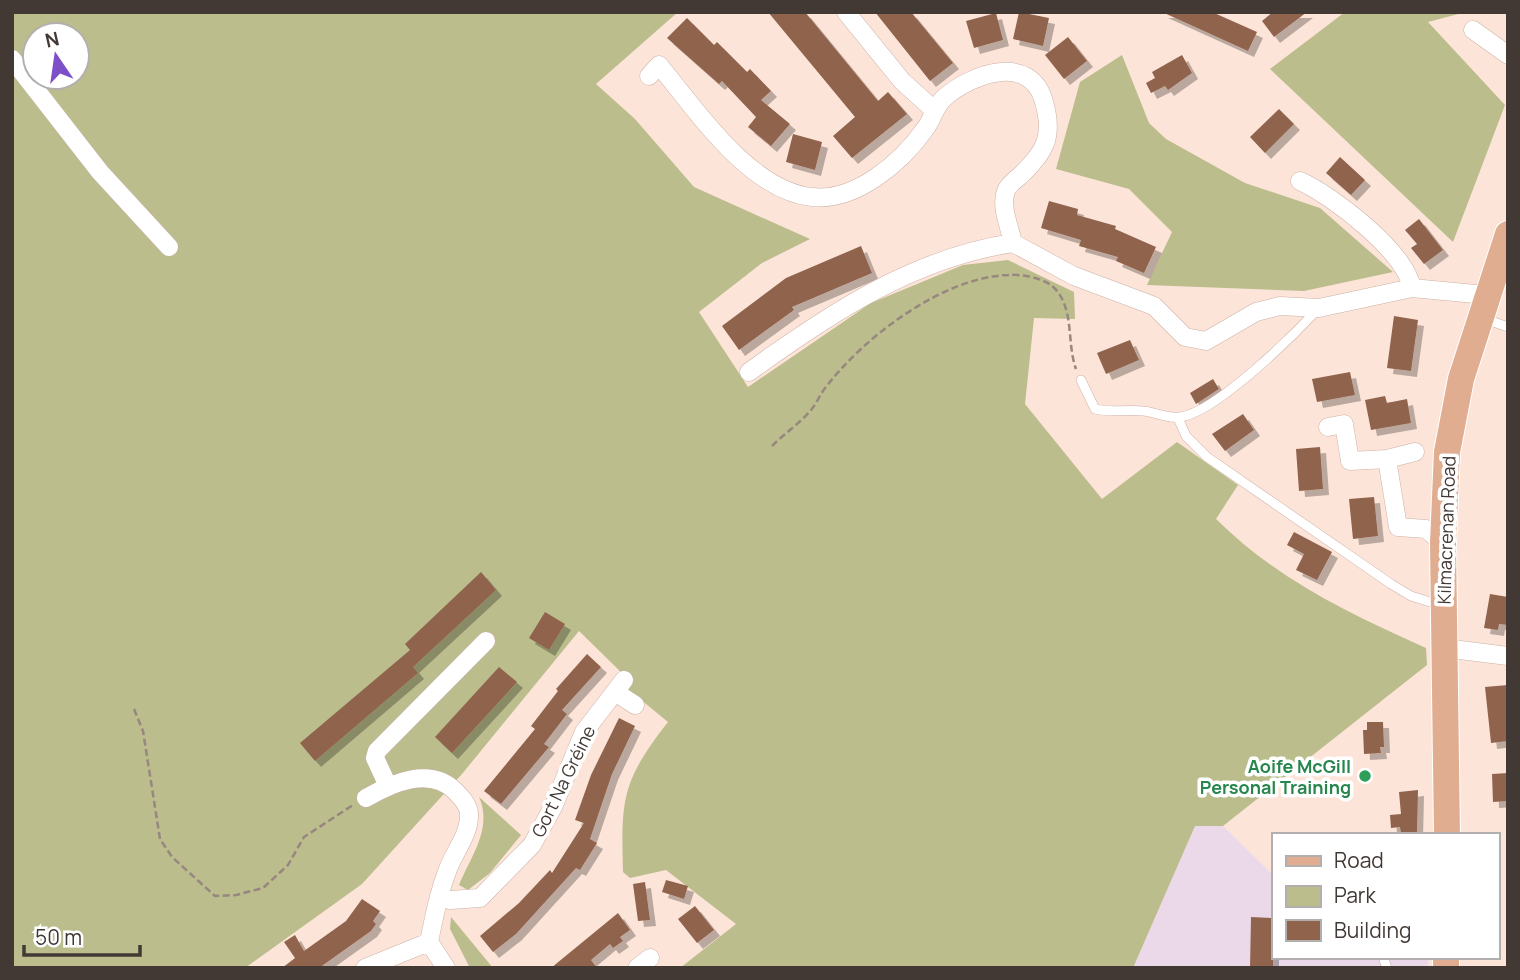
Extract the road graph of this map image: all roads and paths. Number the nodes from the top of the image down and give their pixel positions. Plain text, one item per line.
1 (846, 12) edge
2 (1473, 30) dead end
3 (1508, 55) edge
4 (12, 59) edge
5 (649, 76) dead end
6 (934, 110) junction
7 (1300, 181) dead end
8 (1508, 234) edge
9 (1013, 243) junction
10 (169, 247) dead end
11 (1412, 288) junction
12 (1483, 306) junction
13 (1319, 308) junction
14 (1508, 327) edge
15 (749, 372) dead end
16 (1081, 380) joint
17 (1178, 418) junction
18 (1328, 427) dead end
19 (772, 446) dead end
20 (1415, 452) dead end
21 (1387, 459) junction
22 (1443, 543) junction
23 (1444, 606) junction
24 (486, 641) dead end
25 (1444, 648) junction
26 (1508, 656) edge
27 (635, 705) dead end
28 (134, 709) dead end
29 (387, 786) junction
30 (366, 798) joint
31 (1447, 833) edge
32 (439, 895) junction
33 (429, 942) junction
34 (365, 968) edge
35 (446, 968) edge

1 - 6 street
2 - 3 street
4 - 10 street
5 - 6 street
6 - 9 street
7 - 11 street
8 - 12 main road, Kilmacrenan Road
9 - 13 street
9 - 15 street
11 - 12 street
11 - 13 street
12 - 14 lane
12 - 22 main road, Kilmacrenan Road
13 - 17 lane
16 - 17 lane
16 - 19 path
17 - 23 lane
18 - 21 street
20 - 21 street
21 - 22 street
22 - 23 main road, Kilmacrenan Road
23 - 25 main road, Kilmacrenan Road
24 - 29 street
25 - 26 street
25 - 31 main road, Kilmacrenan Road
27 - 32 street, Gort Na Gréine
28 - 30 path
29 - 30 street
29 - 32 street
32 - 33 street
33 - 34 street
33 - 35 street

